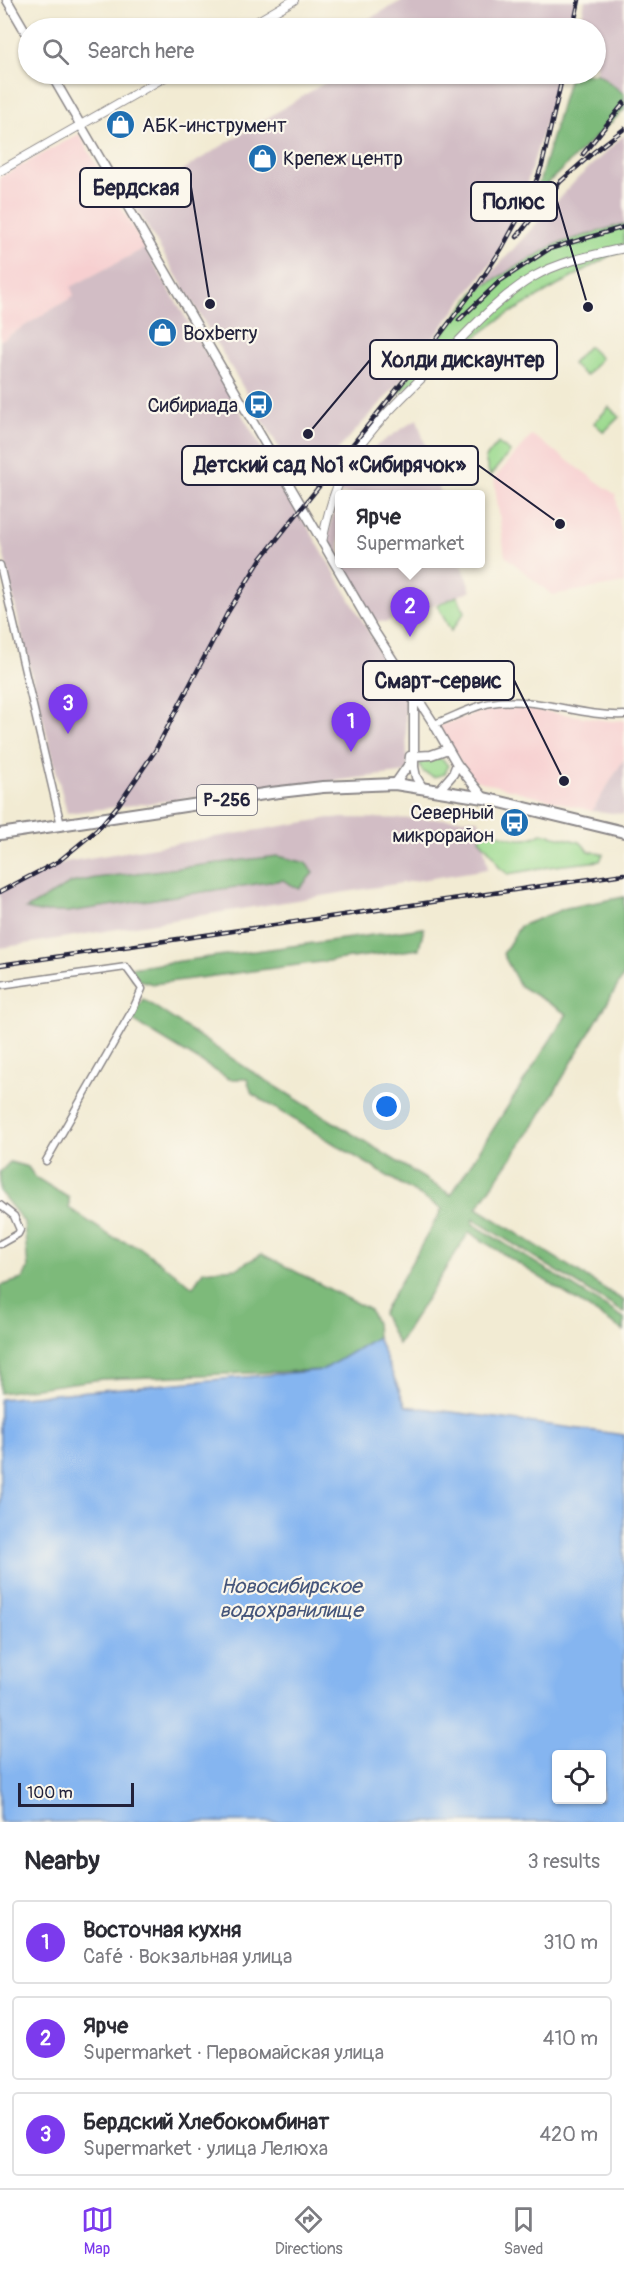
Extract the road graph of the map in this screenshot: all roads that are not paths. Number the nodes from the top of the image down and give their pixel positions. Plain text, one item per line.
1 (7, 0) edge
2 (294, 0) edge
3 (263, 18) edge
4 (18, 19) edge
5 (57, 84) edge
6 (153, 84) edge
7 (81, 125) junction
8 (0, 171) edge
9 (624, 248) edge
10 (337, 490) edge
11 (335, 498) edge
12 (322, 542) junction
13 (335, 564) edge
14 (0, 565) edge
15 (337, 568) edge
16 (414, 694) junction
17 (624, 715) edge
18 (434, 724) junction
19 (413, 735) junction
20 (448, 749) junction
21 (413, 756) junction
22 (457, 764) junction
23 (395, 784) junction
24 (422, 787) junction
25 (440, 789) junction
26 (483, 798) junction
27 (589, 824) junction
28 (61, 825) junction
29 (624, 826) edge
30 (624, 832) edge
31 (0, 834) edge
32 (0, 984) edge
33 (46, 1161) dead end
34 (0, 1205) edge
35 (0, 1244) edge

1 - 4 main road
2 - 3 street
5 - 7 main road
6 - 7 street
7 - 8 street
7 - 12 main road
9 - 10 street
11 - 12 street
12 - 13 main road
14 - 28 street
15 - 16 main road
16 - 18 main road
16 - 19 main road
17 - 18 street
18 - 20 main road
19 - 21 main road
19 - 23 main road
20 - 21 main road
20 - 22 main road
21 - 24 main road
22 - 25 main road
22 - 26 main road
23 - 24 highway, Р-256
23 - 28 highway, Р-256
24 - 25 highway, Р-256
25 - 26 highway, Р-256
26 - 27 highway, Р-256
27 - 29 highway, Р-256
27 - 30 highway, Р-256
28 - 31 highway, Р-256
32 - 33 street
34 - 35 street

